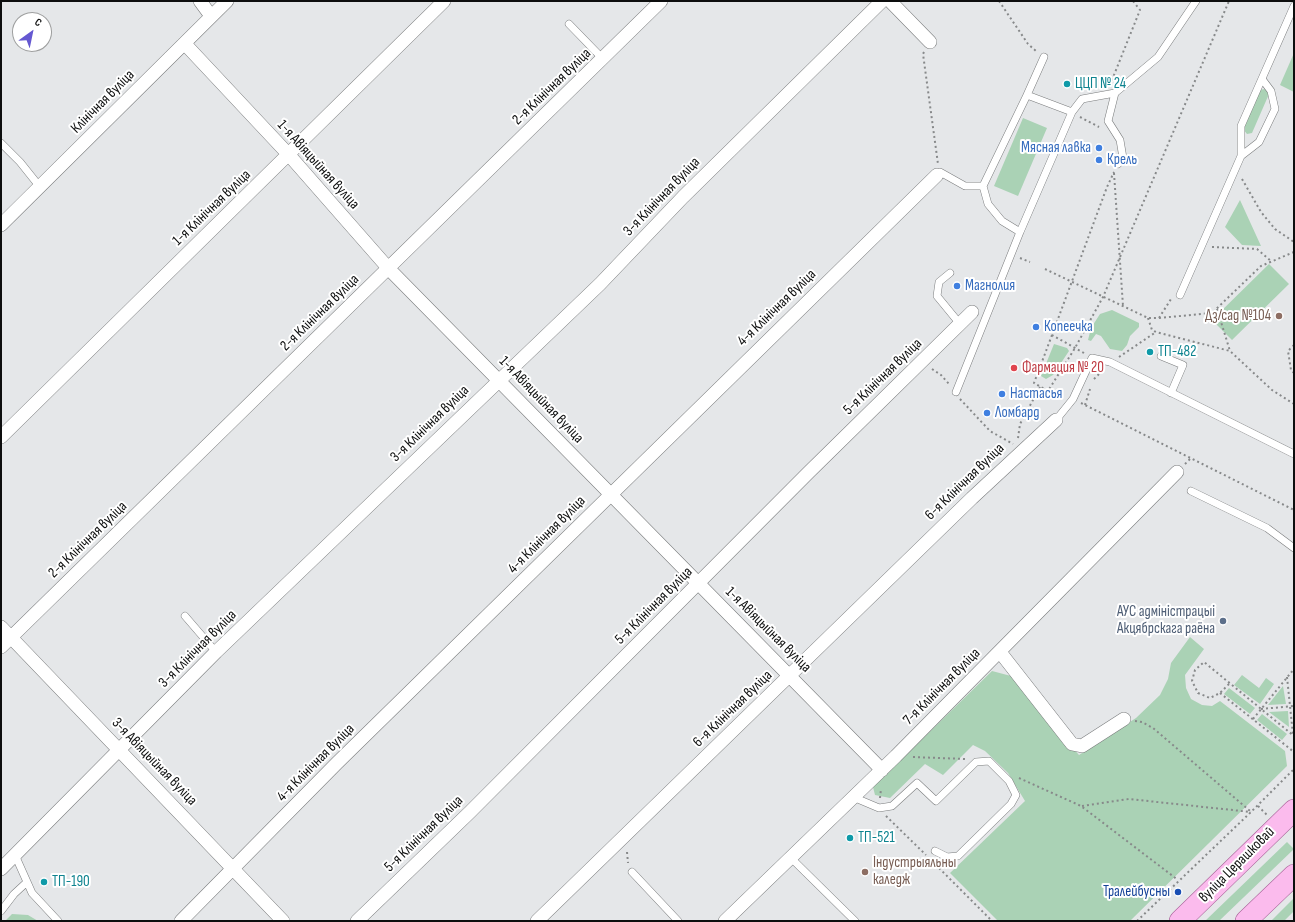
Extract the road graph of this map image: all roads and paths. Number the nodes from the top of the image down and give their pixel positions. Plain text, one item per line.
1 (200, 1) edge
2 (227, 1) edge
3 (444, 1) edge
4 (661, 1) edge
5 (882, 1) edge
6 (890, 1) edge
7 (999, 1) edge
8 (1133, 1) edge
9 (1196, 1) edge
10 (1229, 1) edge
11 (1294, 6) edge
12 (211, 16) junction
13 (569, 24) dead end
14 (930, 42) joint
15 (185, 44) junction
16 (1044, 57) joint
17 (603, 59) junction
18 (1262, 79) junction
19 (1107, 92) dead end
20 (1115, 93) junction
21 (1027, 95) junction
22 (1072, 112) junction
23 (1106, 130) dead end
24 (1, 144) edge
25 (289, 155) junction
26 (1242, 156) junction
27 (1118, 164) joint
28 (1236, 169) junction
29 (1114, 172) junction
30 (938, 173) junction
31 (983, 186) junction
32 (40, 187) junction
33 (1, 225) edge
34 (1020, 232) junction
35 (1294, 242) edge
36 (1211, 247) dead end
37 (1294, 252) edge
38 (1119, 259) junction
39 (1272, 262) junction
40 (389, 269) junction
41 (1045, 269) dead end
42 (950, 273) dead end
43 (1070, 282) junction
44 (1177, 296) joint
45 (1103, 297) junction
46 (1123, 306) junction
47 (1217, 308) junction
48 (972, 312) dead end
49 (1148, 318) junction
50 (1159, 318) junction
51 (960, 324) junction
52 (1156, 332) junction
53 (1052, 335) junction
54 (1294, 345) edge
55 (1075, 348) junction
56 (1230, 351) junction
57 (1086, 354) dead end
58 (1161, 356) dead end
59 (922, 362) junction
60 (1110, 362) junction
61 (1294, 373) edge
62 (499, 380) junction
63 (1092, 382) dead end
64 (1040, 387) junction
65 (1090, 388) dead end
66 (956, 392) junction
67 (1171, 393) junction
68 (1073, 399) junction
69 (1294, 404) edge
70 (1085, 405) junction
71 (1056, 420) joint
72 (1, 437) edge
73 (1018, 438) dead end
74 (1017, 446) dead end
75 (1294, 454) edge
76 (1177, 472) dead end
77 (1191, 491) dead end
78 (610, 494) junction
79 (1294, 510) edge
80 (1294, 548) edge
81 (699, 584) junction
82 (185, 616) dead end
83 (1, 627) edge
84 (11, 638) junction
85 (1, 647) edge
86 (216, 652) junction
87 (1000, 652) junction
88 (1293, 671) edge
89 (791, 675) junction
90 (1287, 678) junction
91 (1229, 684) junction
92 (1220, 693) junction
93 (1291, 706) junction
94 (1294, 706) edge
95 (1261, 710) junction
96 (1124, 719) joint
97 (1252, 719) junction
98 (1293, 736) edge
99 (120, 750) junction
100 (1294, 752) edge
101 (896, 756) junction
102 (989, 761) junction
103 (1294, 768) edge
104 (882, 770) junction
105 (1013, 775) dead end
106 (854, 797) junction
107 (1081, 806) junction
108 (1258, 806) junction
109 (1294, 810) edge
110 (1251, 812) junction
111 (1269, 816) dead end
112 (935, 851) dead end
113 (627, 852) dead end
114 (15, 855) junction
115 (791, 858) junction
116 (627, 860) dead end
117 (1, 869) edge
118 (234, 869) junction
119 (632, 872) dead end
120 (1294, 875) edge
121 (1178, 880) junction
122 (27, 882) junction
123 (1, 911) edge
124 (58, 921) edge
125 (181, 921) edge
126 (283, 921) edge
127 (357, 921) edge
128 (537, 921) edge
129 (678, 921) edge
130 (726, 921) edge
131 (855, 921) edge
132 (1137, 921) edge
133 (1180, 921) edge
134 (1246, 921) edge

1 - 12 street
2 - 12 street, Клінічная вуліца
3 - 25 street, 1-я Клінічная вуліца
4 - 17 street, 2-я Клінічная вуліца
5 - 62 street, 3-я Клінічная вуліца
6 - 14 street
7 - 16 path
8 - 19 path
9 - 20 lane
10 - 38 path
11 - 18 lane
12 - 15 street, Клінічная вуліца
13 - 17 lane
14 - 30 path
15 - 25 street, 1-я Авіяцыйная вуліца
15 - 32 street, Клінічная вуліца
16 - 21 lane
17 - 40 street, 2-я Клінічная вуліца
18 - 26 lane
18 - 26 lane
20 - 22 lane
20 - 27 lane
21 - 22 lane
21 - 31 lane
22 - 23 path
22 - 34 lane
24 - 32 lane
25 - 40 street, 1-я Авіяцыйная вуліца
25 - 72 street, 1-я Клінічная вуліца
26 - 28 lane
27 - 29 path
28 - 35 path
28 - 44 lane
29 - 38 path
29 - 43 path
30 - 31 lane
30 - 78 street, 4-я Клінічная вуліца
31 - 34 lane
32 - 33 street, Клінічная вуліца
34 - 66 lane
36 - 39 path
37 - 39 path
38 - 45 path
38 - 46 path
39 - 47 path
40 - 62 street, 1-я Авіяцыйная вуліца
40 - 84 street, 2-я Клінічная вуліца
41 - 43 path
42 - 51 lane
43 - 45 path
43 - 53 path
44 - 50 path
45 - 46 path
45 - 55 path
46 - 49 path
47 - 50 path
47 - 56 path
48 - 51 street, 5-я Клінічная вуліца
49 - 50 path
49 - 52 path
51 - 59 street, 5-я Клінічная вуліца
52 - 56 path
52 - 60 path
53 - 55 path
53 - 64 path
54 - 61 path
55 - 57 path
55 - 64 path
56 - 69 path
58 - 67 lane
59 - 66 path
59 - 81 street, 5-я Клінічная вуліца
60 - 63 path
60 - 67 lane
60 - 68 lane
62 - 78 street, 1-я Авіяцыйная вуліца
62 - 86 street, 3-я Клінічная вуліца
64 - 73 path
65 - 70 path
66 - 74 path
67 - 75 lane
68 - 70 path
68 - 71 lane
70 - 79 path
71 - 89 street, 6-я Клінічная вуліца
76 - 87 street, 7-я Клінічная вуліца
77 - 80 lane
78 - 81 street, 1-я Авіяцыйная вуліца
78 - 118 street, 4-я Клінічная вуліца
81 - 89 street, 1-я Авіяцыйная вуліца
81 - 127 street, 5-я Клінічная вуліца
82 - 86 lane
83 - 84 street, 3-я Авіяцыйная вуліца
84 - 85 street, 2-я Клінічная вуліца
84 - 99 street, 3-я Авіяцыйная вуліца
86 - 99 street, 3-я Клінічная вуліца
87 - 96 street
87 - 101 street, 7-я Клінічная вуліца
88 - 90 path
89 - 104 street, 1-я Авіяцыйная вуліца
89 - 128 street, 6-я Клінічная вуліца
90 - 93 path
90 - 95 path
91 - 92 path
91 - 92 path
91 - 95 path
92 - 97 path
93 - 94 path
93 - 95 path
93 - 98 path
95 - 97 path
95 - 98 path
96 - 110 path
97 - 100 path
99 - 114 street, 3-я Клінічная вуліца
99 - 118 street, 3-я Авіяцыйная вуліца
101 - 102 path
101 - 104 street, 7-я Клінічная вуліца
102 - 106 lane
102 - 112 lane
103 - 108 path
104 - 106 street, 7-я Клінічная вуліца
105 - 107 path
106 - 115 street, 7-я Клінічная вуліца
107 - 110 path
107 - 121 path
108 - 110 path
108 - 111 path
109 - 133 main road, вуліца Церашковай
110 - 121 path
113 - 116 path
114 - 117 street, 3-я Клінічная вуліца
114 - 122 lane
115 - 130 street, 7-я Клінічная вуліца
115 - 131 lane
118 - 125 street, 4-я Клінічная вуліца
118 - 126 street, 3-я Авіяцыйная вуліца
119 - 129 lane
120 - 134 main road
121 - 132 path
122 - 123 lane
122 - 124 lane

